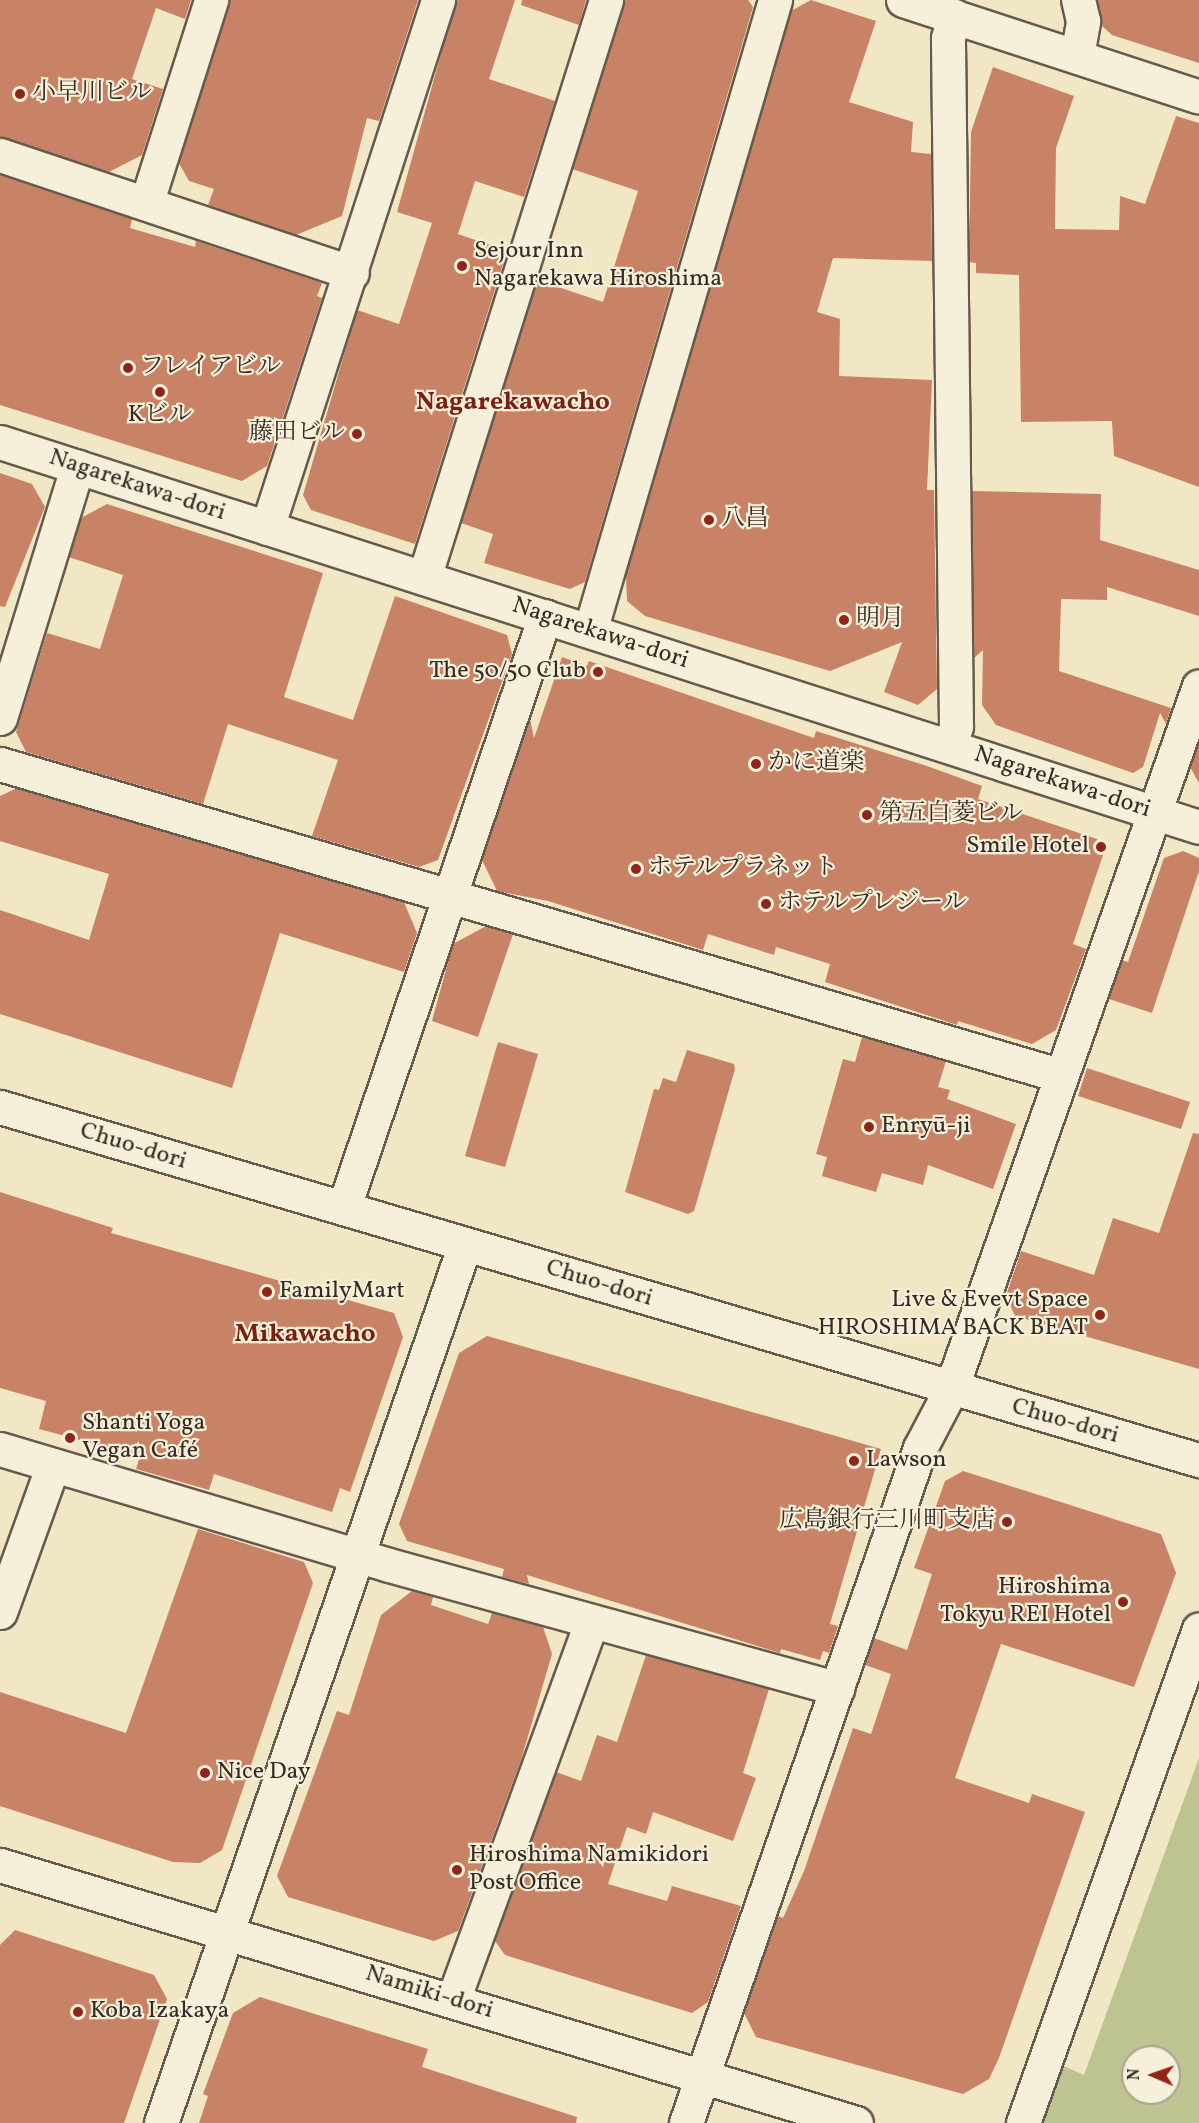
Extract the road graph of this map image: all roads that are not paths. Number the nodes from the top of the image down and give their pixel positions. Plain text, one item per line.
1 (211, 0) edge
2 (438, 0) edge
3 (606, 0) edge
4 (775, 0) edge
5 (903, 0) edge
6 (1078, 0) edge
7 (954, 16) junction
8 (1077, 56) junction
9 (1199, 97) edge
10 (0, 155) edge
11 (147, 201) junction
12 (352, 273) junction
13 (0, 442) edge
14 (77, 467) junction
15 (267, 528) junction
16 (424, 578) junction
17 (545, 616) junction
18 (590, 631) junction
19 (12, 640) edge
20 (1199, 686) edge
21 (0, 718) edge
22 (950, 745) junction
23 (0, 764) edge
24 (1153, 813) junction
25 (1199, 827) edge
26 (451, 898) junction
27 (1059, 1075) junction
28 (0, 1107) edge
29 (344, 1207) junction
30 (465, 1244) junction
31 (951, 1389) junction
32 (0, 1449) edge
33 (1199, 1460) edge
34 (54, 1465) junction
35 (357, 1555) junction
36 (0, 1612) edge
37 (591, 1622) junction
38 (1199, 1629) edge
39 (837, 1688) junction
40 (0, 1865) edge
41 (226, 1932) junction
42 (453, 2000) junction
43 (703, 2077) junction
44 (161, 2123) edge
45 (686, 2123) edge
46 (856, 2123) edge
47 (1023, 2123) edge

1 - 11 street
2 - 12 street
3 - 16 street
4 - 18 street
5 - 7 street
6 - 8 street
7 - 8 street
7 - 22 street
8 - 9 street
10 - 11 street
11 - 12 street
12 - 15 street
13 - 14 street, Nagarekawa-dori
14 - 15 street, Nagarekawa-dori
14 - 19 street
15 - 16 street, Nagarekawa-dori
16 - 17 street, Nagarekawa-dori
17 - 18 street, Nagarekawa-dori
17 - 26 street
18 - 22 street, Nagarekawa-dori
19 - 21 street
20 - 24 street
22 - 24 street, Nagarekawa-dori
23 - 26 street
24 - 25 street, Nagarekawa-dori
24 - 27 street
26 - 27 street
26 - 29 street
27 - 31 street
28 - 29 street, Chuo-dori
29 - 30 street, Chuo-dori
30 - 31 street, Chuo-dori
30 - 35 street
31 - 33 street, Chuo-dori
31 - 39 street
32 - 34 street
34 - 35 street
34 - 36 street
35 - 37 street
35 - 41 street
37 - 39 street
37 - 42 street
38 - 47 street
39 - 43 street
40 - 41 street, Namiki-dori
41 - 42 street, Namiki-dori
41 - 44 street
42 - 43 street, Namiki-dori
43 - 45 street
43 - 46 street, Namiki-dori

